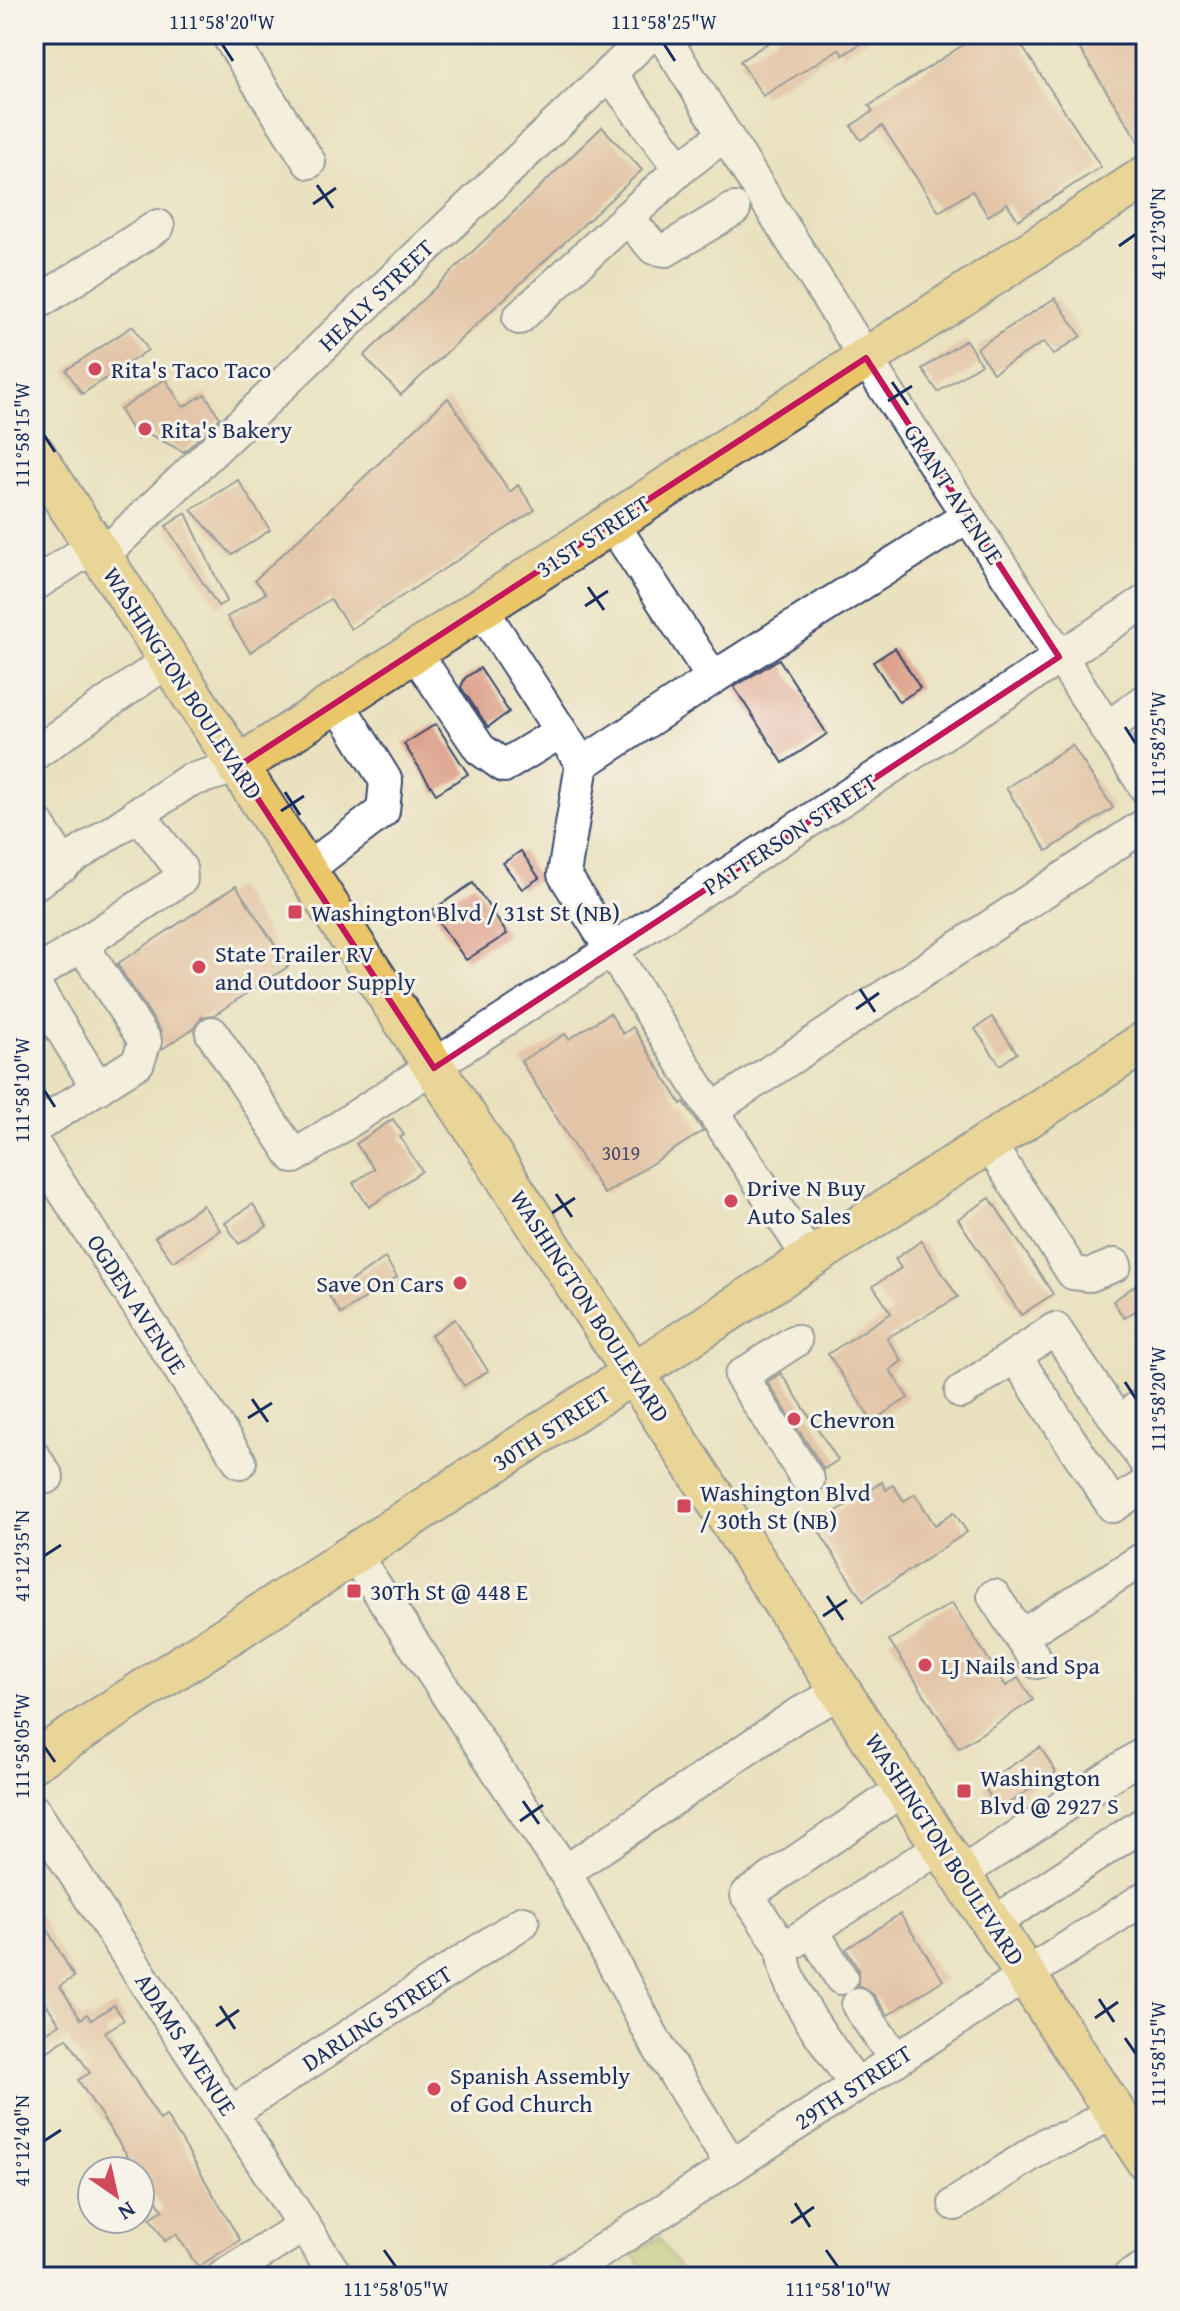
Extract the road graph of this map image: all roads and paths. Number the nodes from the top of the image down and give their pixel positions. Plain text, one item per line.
1 (227, 34) edge
2 (651, 34) edge
3 (662, 34) edge
4 (609, 73) junction
5 (725, 134) junction
6 (309, 162) dead end
7 (680, 169) junction
8 (1146, 176) edge
9 (734, 209) dead end
10 (627, 218) junction
11 (158, 226) dead end
12 (34, 305) edge
13 (519, 318) dead end
14 (866, 358) junction
15 (34, 453) edge
16 (968, 516) junction
17 (612, 523) junction
18 (98, 552) junction
19 (34, 585) edge
20 (481, 608) junction
21 (1141, 616) edge
22 (414, 651) junction
23 (1059, 657) junction
24 (169, 660) junction
25 (713, 678) junction
26 (1146, 700) edge
27 (337, 702) junction
28 (1106, 729) junction
29 (560, 732) junction
30 (34, 754) edge
31 (582, 764) junction
32 (237, 767) junction
33 (1146, 788) edge
34 (138, 813) junction
35 (34, 819) edge
36 (1146, 824) edge
37 (64, 865) junction
38 (305, 871) junction
39 (34, 884) edge
40 (82, 945) junction
41 (613, 950) junction
42 (34, 976) edge
43 (34, 984) edge
44 (212, 1033) dead end
45 (1146, 1041) edge
46 (434, 1068) junction
47 (98, 1088) junction
48 (712, 1110) junction
49 (34, 1128) edge
50 (989, 1144) junction
51 (34, 1145) edge
52 (810, 1259) junction
53 (1115, 1265) dead end
54 (795, 1341) dead end
55 (1015, 1356) junction
56 (634, 1374) junction
57 (961, 1392) dead end
58 (240, 1462) dead end
59 (1146, 1463) edge
60 (808, 1480) dead end
61 (1146, 1484) edge
62 (354, 1554) junction
63 (1146, 1557) edge
64 (994, 1596) dead end
65 (841, 1692) junction
66 (1146, 1760) edge
67 (34, 1761) edge
68 (906, 1787) junction
69 (34, 1811) edge
70 (1146, 1822) edge
71 (953, 1859) junction
72 (565, 1872) junction
73 (1146, 1897) edge
74 (523, 1922) dead end
75 (994, 1923) junction
76 (812, 1930) junction
77 (783, 1949) junction
78 (1027, 1974) junction
79 (841, 1978) dead end
80 (858, 2005) dead end
81 (896, 2060) junction
82 (856, 2085) junction
83 (231, 2113) junction
84 (1135, 2136) edge
85 (732, 2166) junction
86 (955, 2204) dead end
87 (303, 2226) junction
88 (1146, 2267) edge
89 (223, 2277) edge
90 (337, 2277) edge
91 (561, 2277) edge
92 (1129, 2277) edge

1 - 6 street
2 - 4 street, HEALY STREET
3 - 5 street, GRANT AVENUE
4 - 7 street
4 - 18 street, HEALY STREET
5 - 7 street
5 - 14 street, GRANT AVENUE
7 - 10 street
8 - 14 main road, 31ST STREET
9 - 10 street
10 - 13 street
11 - 12 street
14 - 16 street, GRANT AVENUE
14 - 17 main road, 31ST STREET
15 - 18 main road, WASHINGTON BOULEVARD
16 - 23 street, GRANT AVENUE
16 - 25 street
17 - 20 main road, 31ST STREET
17 - 25 street
18 - 19 street, HEALY STREET
18 - 24 main road, WASHINGTON BOULEVARD
20 - 22 main road, 31ST STREET
20 - 29 street
21 - 23 street, PATTERSON STREET
22 - 27 main road, 31ST STREET
22 - 29 street
23 - 28 street, GRANT AVENUE
23 - 41 street, PATTERSON STREET
24 - 30 street
24 - 32 main road, WASHINGTON BOULEVARD
25 - 31 street
26 - 28 street
27 - 32 main road, 31ST STREET
27 - 38 street
28 - 33 street, GRANT AVENUE
29 - 31 street
31 - 41 street
32 - 34 street, 31ST STREET
32 - 38 main road, WASHINGTON BOULEVARD
34 - 37 street, 31ST STREET
34 - 40 street
35 - 37 street
36 - 48 street
37 - 39 street, 31ST STREET
38 - 46 main road, WASHINGTON BOULEVARD
40 - 42 street
40 - 47 street
41 - 46 street, PATTERSON STREET
41 - 48 street
43 - 47 street
44 - 46 street, PATTERSON STREET
45 - 50 main road, 30TH STREET
46 - 56 main road, WASHINGTON BOULEVARD
47 - 49 street
48 - 52 street
50 - 52 main road, 30TH STREET
50 - 53 street
51 - 58 street, OGDEN AVENUE
52 - 56 main road, 30TH STREET
54 - 60 street
55 - 57 street
55 - 59 street
55 - 61 street
56 - 62 main road, 30TH STREET
56 - 65 main road, WASHINGTON BOULEVARD
62 - 67 main road, 30TH STREET
62 - 72 street
63 - 64 street
65 - 68 main road, WASHINGTON BOULEVARD
65 - 72 street
66 - 71 street
68 - 71 main road, WASHINGTON BOULEVARD
68 - 77 street
69 - 83 street, ADAMS AVENUE
70 - 75 street
71 - 75 main road, WASHINGTON BOULEVARD
71 - 76 street
72 - 85 street
73 - 78 street, 29TH STREET
74 - 83 street, DARLING STREET
75 - 78 main road, WASHINGTON BOULEVARD
76 - 77 street
76 - 79 street
77 - 82 street
78 - 81 street, 29TH STREET
78 - 84 main road, WASHINGTON BOULEVARD
80 - 81 street
81 - 82 street, 29TH STREET
82 - 85 street, 29TH STREET
83 - 87 street, ADAMS AVENUE
84 - 86 street
85 - 91 street, 29TH STREET
87 - 89 street
87 - 90 street, ADAMS AVENUE
88 - 92 street

